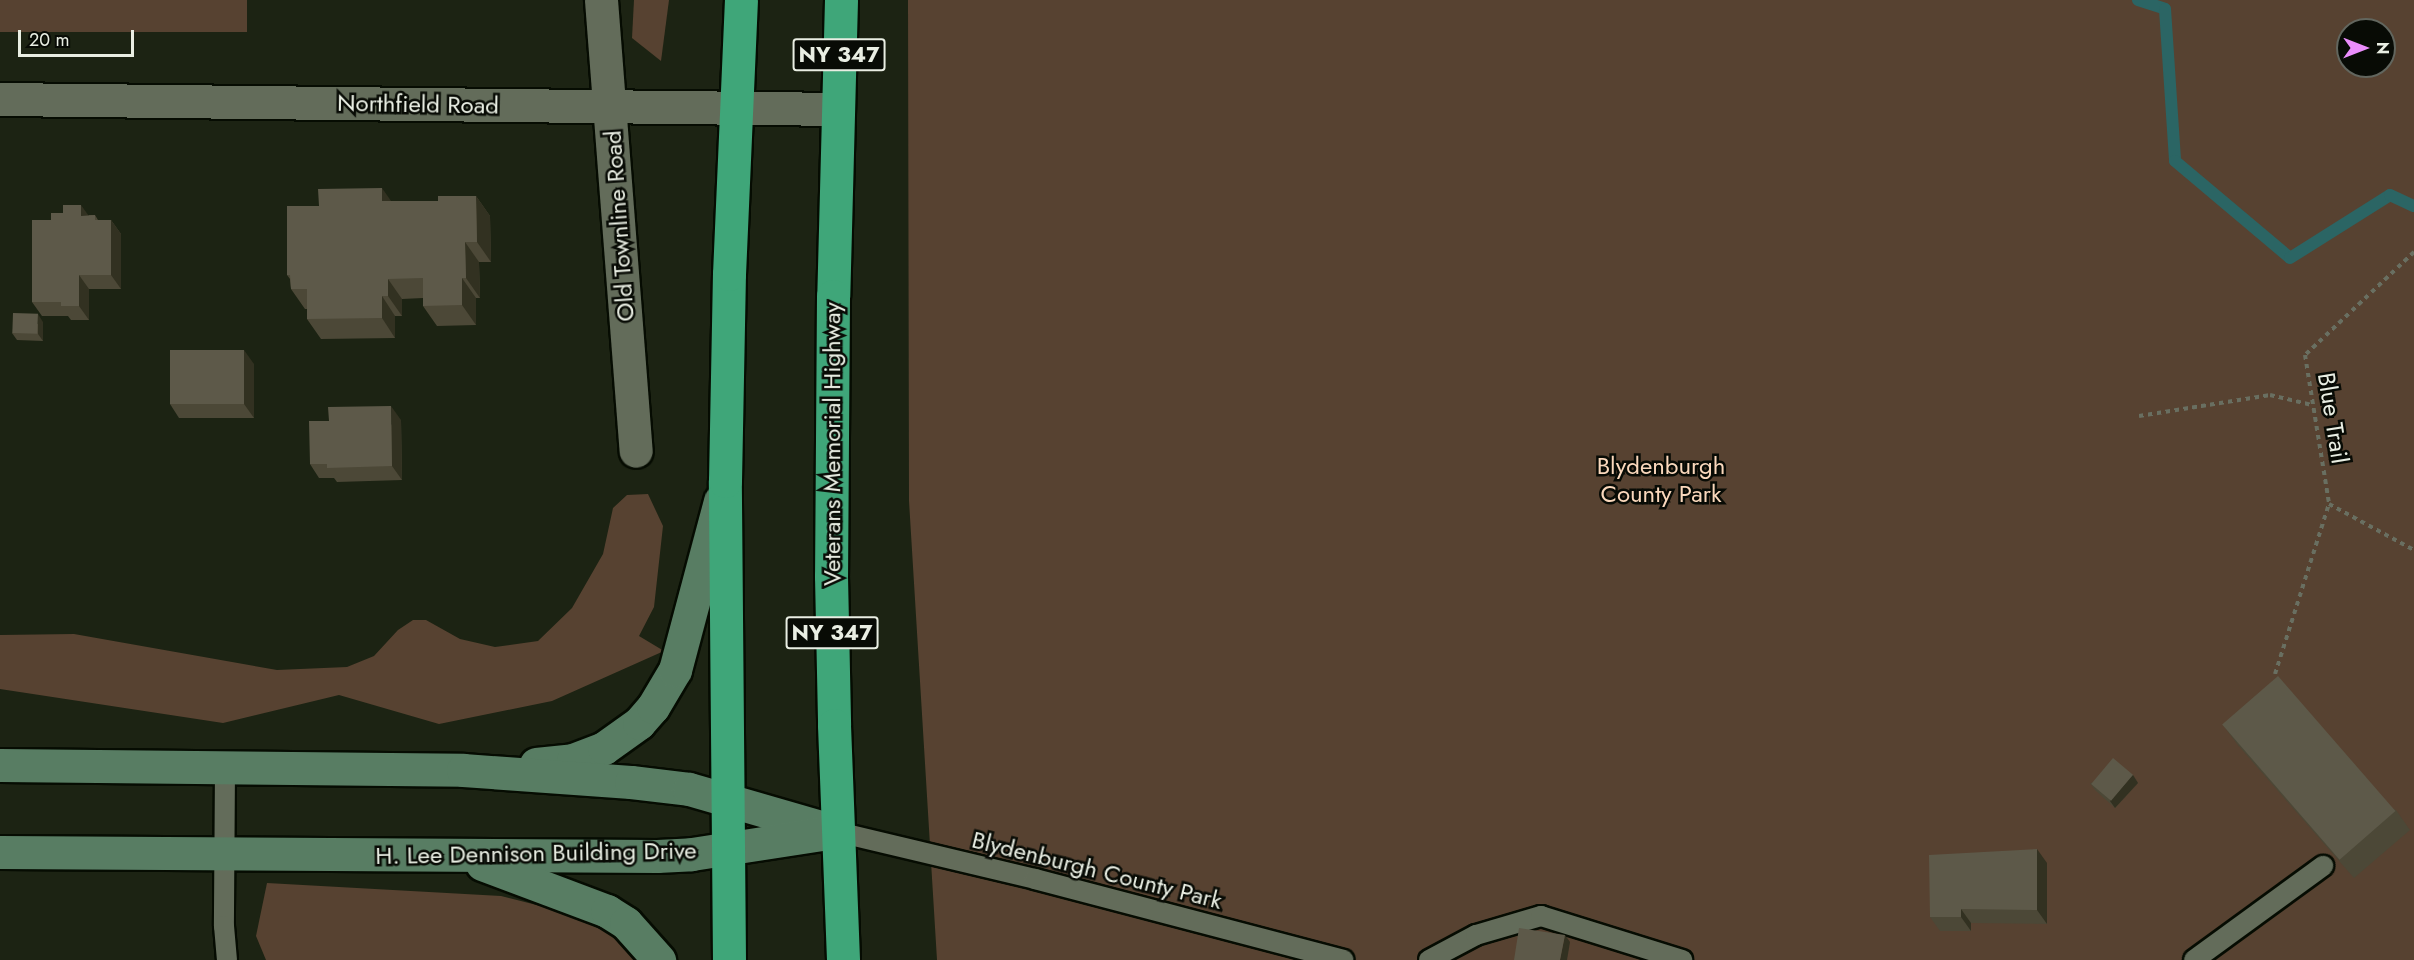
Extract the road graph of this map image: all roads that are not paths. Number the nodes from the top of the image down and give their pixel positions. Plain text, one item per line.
1 (601, 0) edge
2 (741, 0) edge
3 (842, 0) edge
4 (0, 99) edge
5 (610, 106) junction
6 (736, 108) junction
7 (837, 109) junction
8 (636, 451) dead end
9 (725, 482) junction
10 (0, 765) edge
11 (225, 768) junction
12 (463, 770) junction
13 (726, 798) junction
14 (838, 832) junction
15 (727, 849) junction
16 (0, 852) edge
17 (225, 853) junction
18 (461, 856) junction
19 (2323, 866) edge
20 (1660, 956) edge
21 (227, 960) edge
22 (658, 960) edge
23 (729, 960) edge
24 (843, 960) edge
25 (1344, 960) edge
26 (1429, 960) edge
27 (1682, 960) edge
28 (2194, 960) edge

1 - 5 street, Old Townline Road
2 - 6 highway
3 - 7 highway, Veterans Memorial Highway / NY 347
4 - 5 street, Northfield Road
5 - 6 street, Northfield Road
5 - 8 street, Old Townline Road
6 - 7 street, Northfield Road
6 - 9 highway
7 - 14 highway, Veterans Memorial Highway / NY 347
9 - 12 street
9 - 13 highway
10 - 11 street
11 - 12 street
11 - 17 lane
12 - 13 street
13 - 14 street
13 - 15 highway
14 - 15 street, H. Lee Dennison Building Drive
14 - 24 highway, Veterans Memorial Highway / NY 347
14 - 25 lane, Blydenburgh County Park
15 - 18 street, H. Lee Dennison Building Drive
15 - 23 highway
16 - 17 street, H. Lee Dennison Building Drive
17 - 18 street, H. Lee Dennison Building Drive
17 - 21 lane
18 - 22 street
19 - 28 lane
20 - 26 lane
20 - 27 lane

